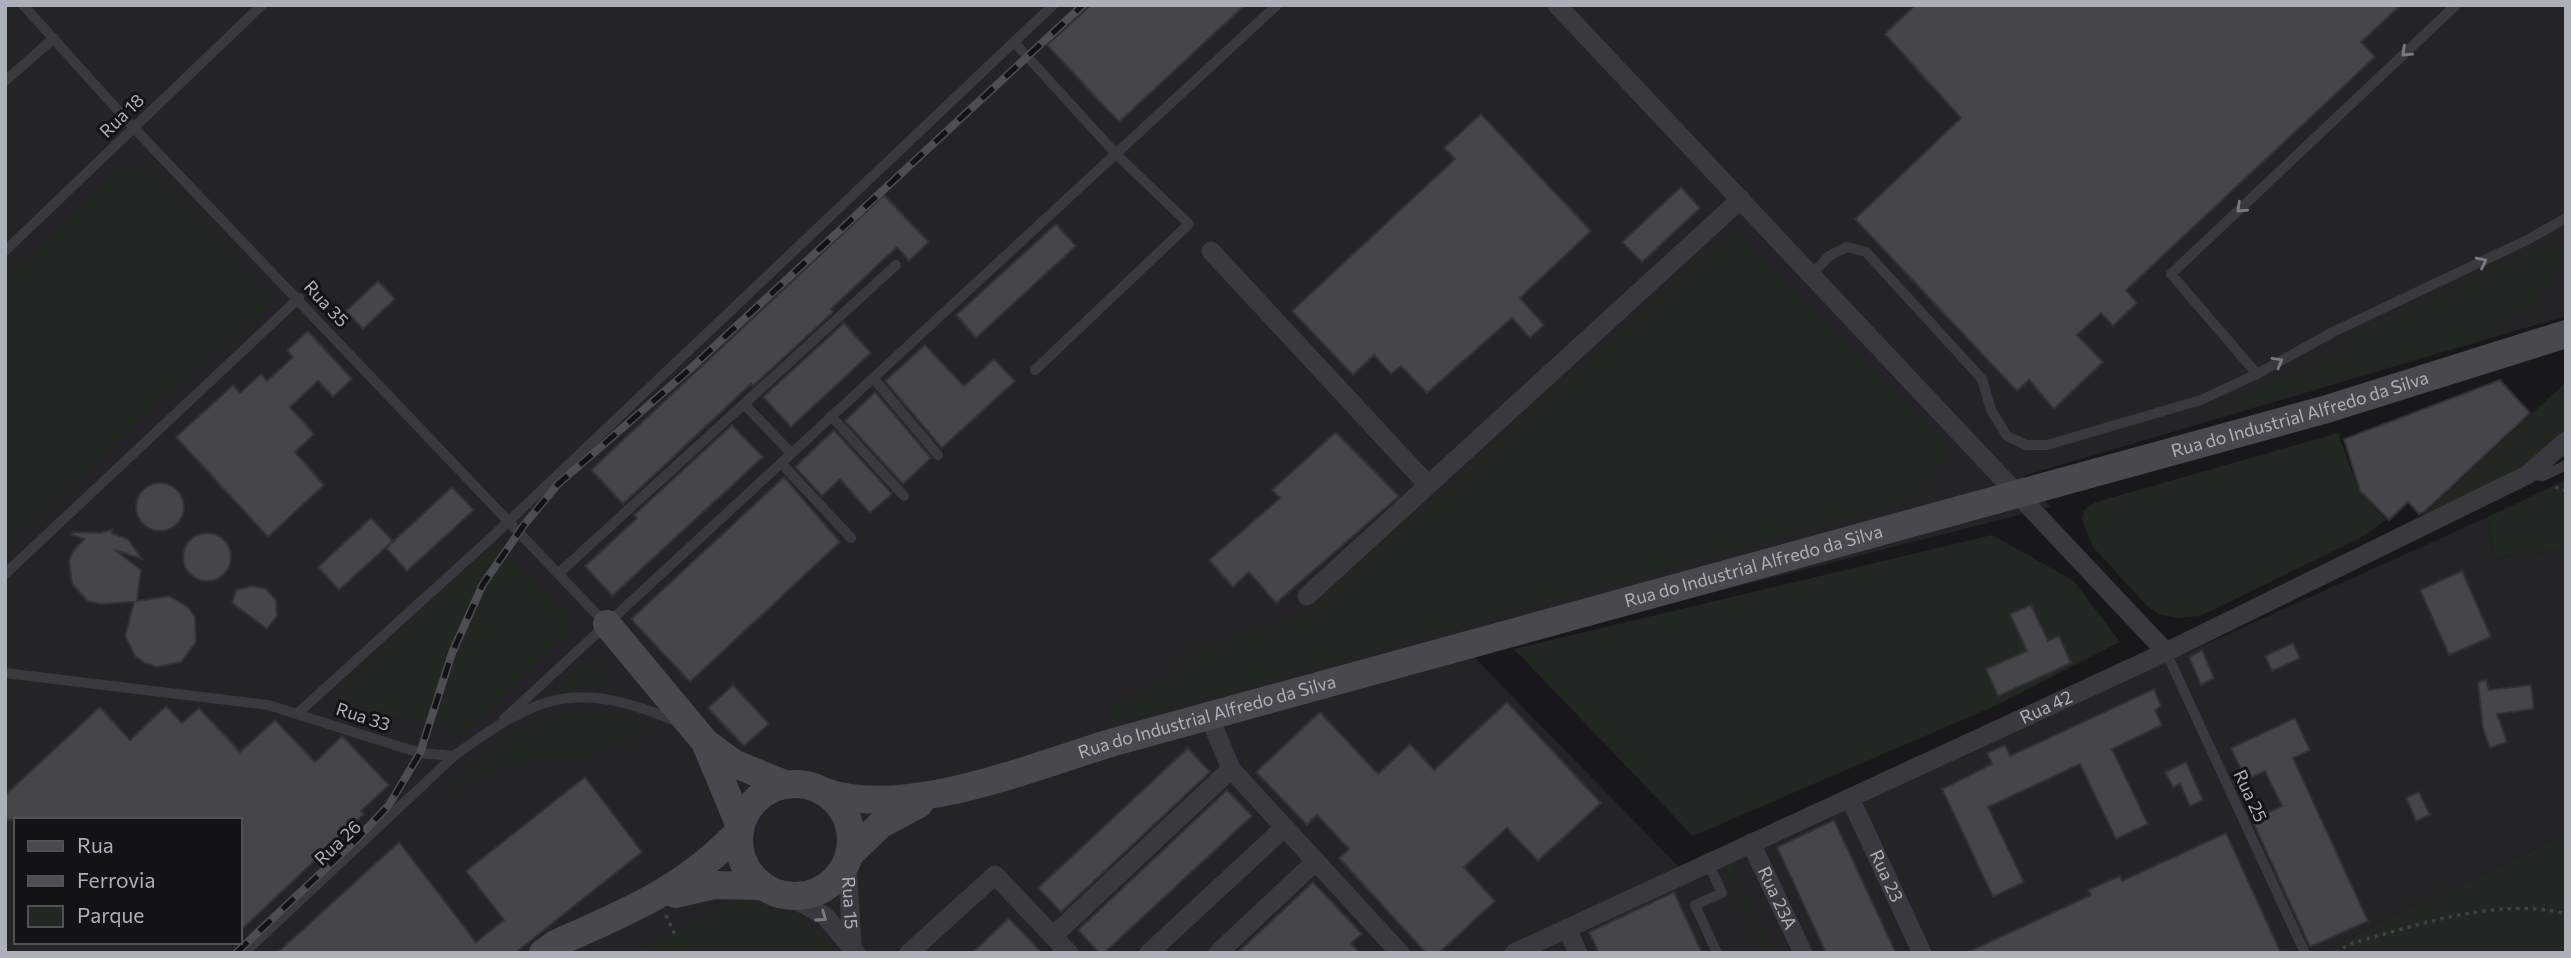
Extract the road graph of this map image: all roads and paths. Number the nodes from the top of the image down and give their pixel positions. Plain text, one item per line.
1 (23, 5) edge
2 (262, 5) edge
3 (1053, 5) edge
4 (1277, 5) edge
5 (1557, 5) edge
6 (2456, 5) edge
7 (54, 38) junction
8 (1014, 42) junction
9 (5, 81) edge
10 (133, 127) junction
11 (1117, 155) junction
12 (1741, 199) junction
13 (2566, 218) edge
14 (5, 251) edge
15 (1211, 251) dead end
16 (896, 265) dead end
17 (1812, 274) junction
18 (299, 298) junction
19 (2566, 334) edge
20 (1035, 370) dead end
21 (2257, 374) junction
22 (873, 378) junction
23 (744, 404) junction
24 (831, 416) junction
25 (2566, 441) edge
26 (791, 453) junction
27 (937, 455) dead end
28 (781, 463) junction
29 (2566, 465) edge
30 (2527, 475) junction
31 (1428, 485) junction
32 (2020, 493) junction
33 (904, 496) dead end
34 (508, 519) junction
35 (851, 538) dead end
36 (559, 573) junction
37 (5, 574) edge
38 (1307, 596) dead end
39 (607, 624) junction
40 (2166, 652) junction
41 (5, 673) edge
42 (298, 713) junction
43 (1209, 716) junction
44 (504, 719) junction
45 (698, 735) junction
46 (454, 756) junction
47 (1231, 769) junction
48 (787, 785) junction
49 (824, 792) junction
50 (940, 793) junction
51 (1850, 798) junction
52 (1285, 827) junction
53 (740, 828) junction
54 (1751, 843) junction
55 (848, 858) junction
56 (1316, 861) junction
57 (1708, 863) junction
58 (775, 890) junction
59 (658, 897) junction
60 (2566, 914) edge
61 (1567, 928) junction
62 (1053, 936) junction
63 (854, 949) edge
64 (244, 953) edge
65 (543, 953) edge
66 (909, 953) edge
67 (1069, 953) edge
68 (1149, 953) edge
69 (1218, 953) edge
70 (1400, 953) edge
71 (1514, 953) edge
72 (1578, 953) edge
73 (1717, 953) edge
74 (1803, 953) edge
75 (1922, 953) edge
76 (2305, 953) edge
77 (2336, 953) edge

1 - 7 lane, Rua 35
2 - 10 lane, Rua 18
3 - 8 lane
4 - 11 lane
5 - 12 street
6 -> 21 lane
7 - 9 lane
7 - 10 lane, Rua 35
8 - 11 lane
8 - 34 lane
10 - 14 lane, Rua 18
10 - 18 lane, Rua 35
11 - 20 lane
11 - 22 lane
12 - 17 street
12 - 31 street
21 -> 13 lane
15 - 31 street
16 - 23 lane
17 - 21 lane
17 - 32 street
18 - 34 lane, Rua 35
18 - 37 lane
19 - 32 street, Rua do Industrial Alfredo da Silva
22 - 24 lane
22 - 27 lane
23 - 26 lane
23 - 36 lane
24 - 26 lane
24 - 33 lane
25 - 30 street, Rua 42
26 - 28 lane
28 - 35 lane
28 - 39 lane
29 - 30 lane
30 - 40 street, Rua 42
31 - 38 street
32 - 40 street
32 - 43 street, Rua do Industrial Alfredo da Silva
34 - 36 lane, Rua 35
34 - 42 lane
36 - 39 lane, Rua 35
39 - 44 lane
39 - 45 street
40 - 51 street, Rua 42
40 - 76 lane, Rua 25
41 - 42 lane, Rua 33
42 - 46 lane, Rua 33
43 - 47 street
43 - 50 street, Rua do Industrial Alfredo da Silva
44 - 45 lane
44 - 46 lane
45 - 48 street
45 - 53 street
46 - 64 lane, Rua 26
47 - 52 street
47 - 62 street
48 - 49 street
48 - 53 street
49 - 50 street, Rua do Industrial Alfredo da Silva
49 - 55 street
50 - 55 street, Rua do Industrial Alfredo da Silva
51 - 54 street, Rua 42
51 - 75 street, Rua 23
52 - 56 street
52 - 68 street
53 - 58 street
53 - 59 street
54 - 57 street, Rua 42
54 - 74 street, Rua 23A
55 - 58 street
55 - 63 street, Rua 15
56 - 69 street
56 - 70 street
57 - 61 street, Rua 42
57 - 73 lane
58 - 59 street
58 -> 63 street, Rua 15
59 - 65 street
60 - 77 path
61 - 71 street, Rua 42
61 - 72 street
62 - 66 street
62 - 67 street

